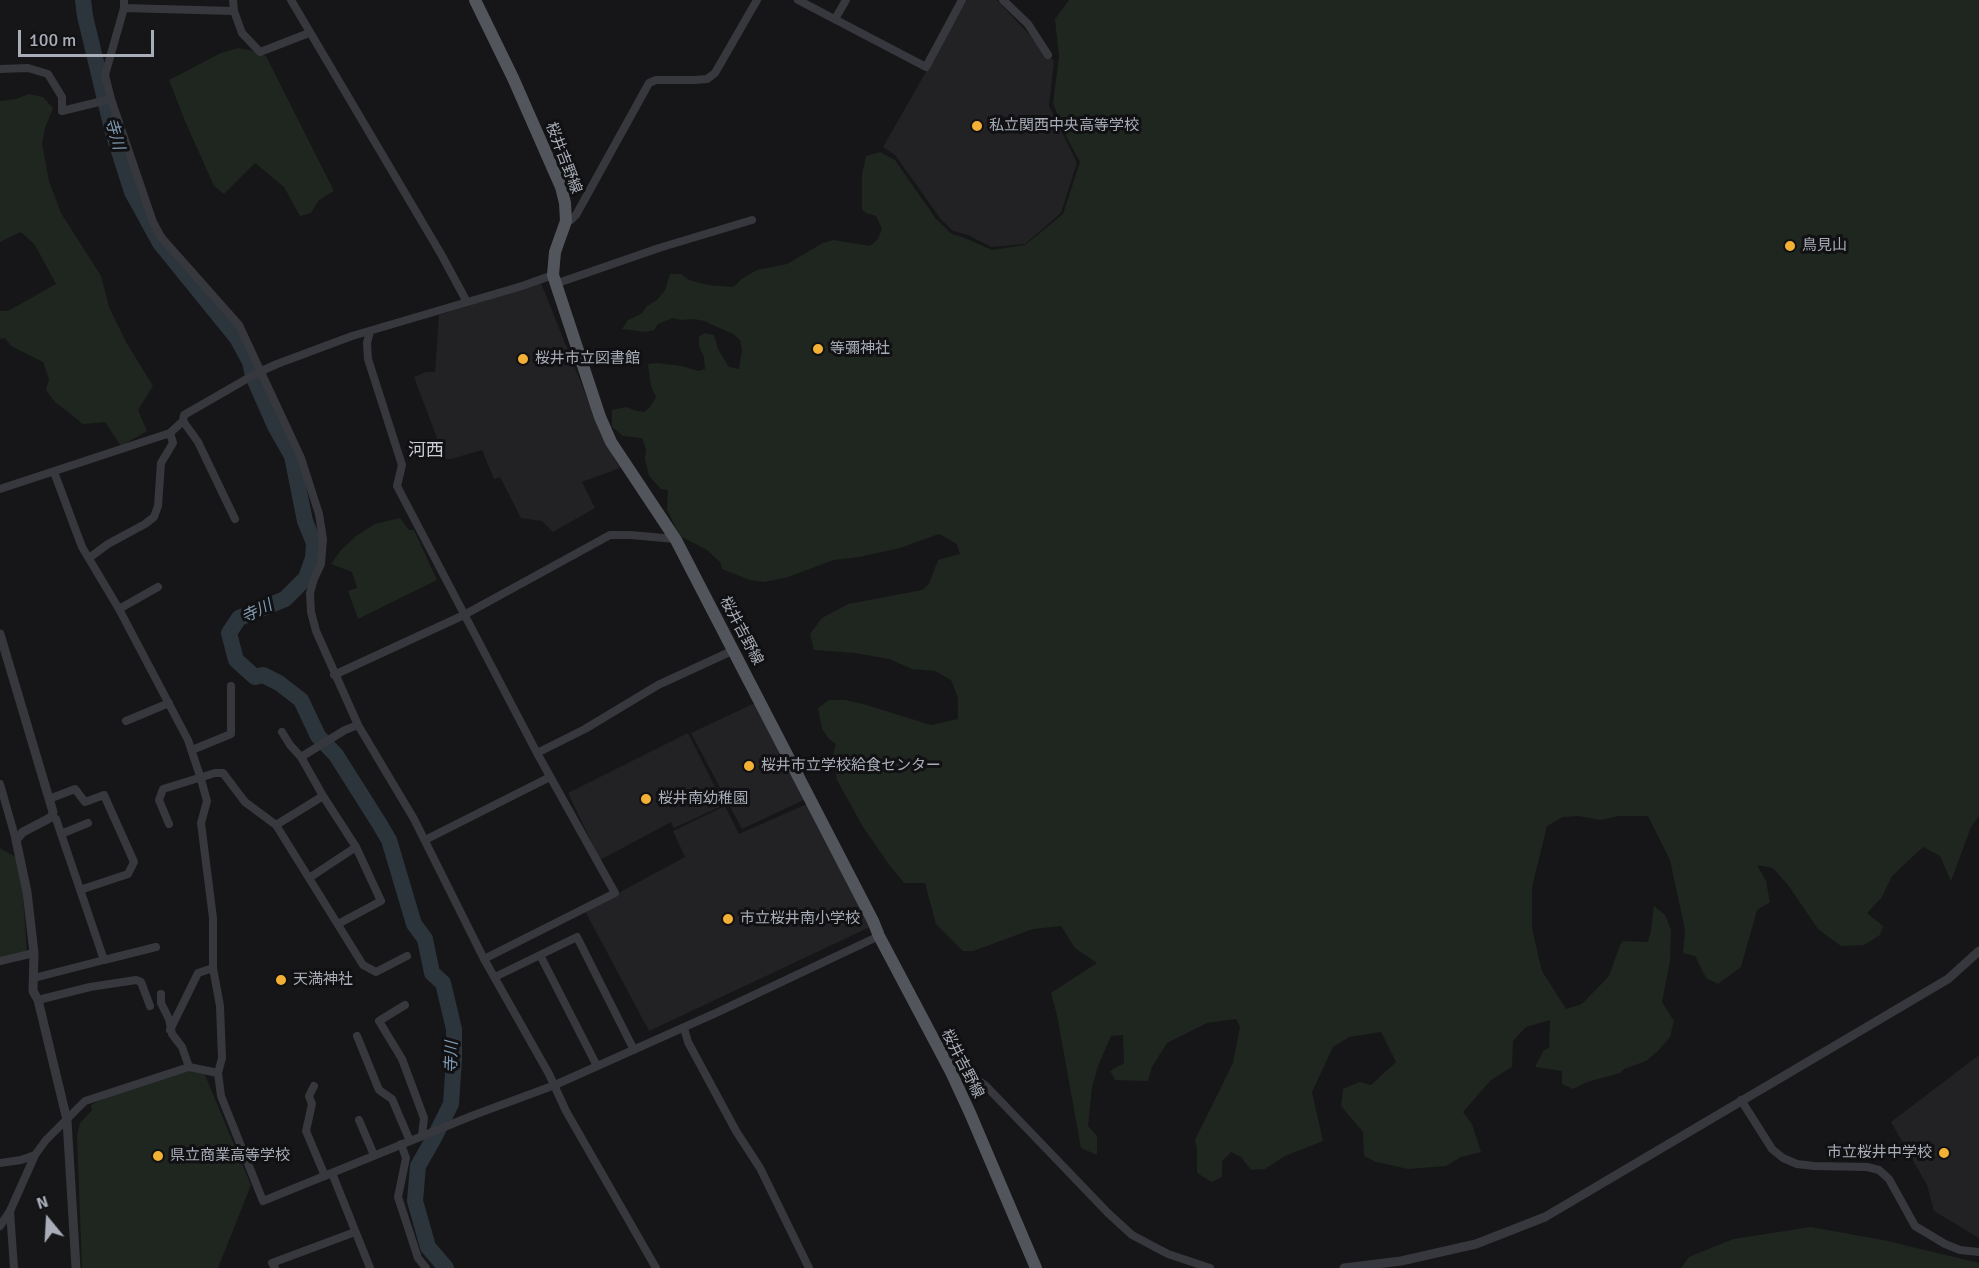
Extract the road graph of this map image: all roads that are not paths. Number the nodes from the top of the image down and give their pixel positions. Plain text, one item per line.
1 (233, 0) edge
2 (291, 0) edge
3 (475, 0) edge
4 (757, 0) edge
5 (798, 0) edge
6 (846, 0) edge
7 (962, 0) edge
8 (1003, 0) edge
9 (124, 4) edge
10 (234, 11) junction
11 (835, 19) junction
12 (309, 33) junction
13 (1048, 55) dead end
14 (0, 69) edge
15 (110, 99) junction
16 (566, 220) junction
17 (752, 220) dead end
18 (554, 280) junction
19 (466, 302) junction
20 (370, 331) junction
21 (259, 372) junction
22 (183, 421) junction
23 (170, 433) junction
24 (54, 472) junction
25 (0, 489) edge
26 (235, 519) dead end
27 (676, 540) junction
28 (88, 558) junction
29 (158, 587) dead end
30 (119, 609) junction
31 (464, 615) junction
32 (0, 634) edge
33 (734, 650) junction
34 (4, 658) edge
35 (334, 675) junction
36 (231, 686) dead end
37 (169, 703) junction
38 (126, 721) dead end
39 (358, 725) junction
40 (282, 732) dead end
41 (192, 750) junction
42 (537, 753) junction
43 (301, 758) junction
44 (200, 776) junction
45 (550, 777) junction
46 (0, 784) edge
47 (323, 796) junction
48 (49, 799) junction
49 (52, 816) junction
50 (88, 824) dead end
51 (169, 824) dead end
52 (276, 825) junction
53 (62, 834) junction
54 (16, 840) junction
55 (425, 840) junction
56 (356, 847) junction
57 (309, 878) junction
58 (80, 890) junction
59 (338, 924) junction
60 (879, 936) junction
61 (156, 947) dead end
62 (1979, 951) edge
63 (33, 952) junction
64 (540, 955) junction
65 (407, 956) dead end
66 (484, 959) junction
67 (104, 960) junction
68 (0, 961) edge
69 (213, 968) junction
70 (495, 977) junction
71 (34, 978) junction
72 (161, 994) dead end
73 (38, 1000) junction
74 (405, 1005) dead end
75 (150, 1006) dead end
76 (684, 1028) junction
77 (170, 1030) junction
78 (357, 1036) dead end
79 (634, 1050) junction
80 (940, 1053) junction
81 (597, 1066) junction
82 (189, 1067) junction
83 (218, 1073) junction
84 (555, 1085) junction
85 (314, 1086) dead end
86 (1741, 1100) junction
87 (67, 1120) junction
88 (358, 1120) dead end
89 (422, 1136) junction
90 (410, 1141) junction
91 (401, 1144) junction
92 (35, 1155) junction
93 (374, 1155) junction
94 (0, 1163) edge
95 (328, 1174) junction
96 (10, 1211) junction
97 (0, 1226) edge
98 (355, 1232) junction
99 (1979, 1252) edge
100 (14, 1268) edge
101 (76, 1268) edge
102 (274, 1268) edge
103 (370, 1268) edge
104 (426, 1268) edge
105 (656, 1268) edge
106 (810, 1268) edge
107 (1036, 1268) edge
108 (1210, 1268) edge
109 (1344, 1268) edge

1 - 10 street
2 - 12 street
3 - 16 main road, 桜井吉野線
4 - 16 street
5 - 11 street
6 - 11 street
7 - 11 street
8 - 13 street
9 - 10 street
9 - 15 street
10 - 12 street
12 - 19 street
14 - 15 street
15 - 21 street
16 - 18 main road, 桜井吉野線
17 - 18 street
18 - 19 street
18 - 27 main road, 桜井吉野線
19 - 20 street
20 - 21 street
20 - 31 street
21 - 22 street
21 - 35 street
22 - 23 street
22 - 26 street
23 - 24 street
23 - 28 street
24 - 25 street
24 - 28 street
27 - 31 street
27 - 33 main road, 桜井吉野線
28 - 30 street
29 - 30 street
30 - 37 street
31 - 35 street
31 - 42 street
32 - 34 street
33 - 42 street
33 - 60 main road, 桜井吉野線
34 - 48 street
35 - 39 street
36 - 41 street
37 - 38 street
37 - 41 street
39 - 43 street
39 - 55 street
40 - 43 street
41 - 44 street
42 - 45 street
43 - 47 street
44 - 51 street
44 - 52 street
44 - 69 street
45 - 55 street
45 - 66 street
46 - 54 street
47 - 52 street
47 - 56 street
48 - 49 street
48 - 58 street
49 - 53 street
49 - 54 street
50 - 53 street
52 - 57 street
53 - 58 street
54 - 63 street
55 - 66 street
56 - 57 street
56 - 59 street
57 - 59 street
58 - 67 street
59 - 65 street
60 - 76 street
60 - 80 main road, 桜井吉野線
61 - 67 street
62 - 86 street
63 - 68 street
63 - 71 street
64 - 70 street
64 - 79 street
64 - 81 street
66 - 70 street
67 - 71 street
69 - 77 street
69 - 83 street
70 - 84 street
71 - 73 street
72 - 77 street
73 - 75 street
73 - 87 street
74 - 89 street
76 - 79 street
76 - 106 street
77 - 82 street
78 - 90 street
79 - 81 street
80 - 107 main road, 桜井吉野線
80 - 108 street
81 - 84 street
82 - 83 street
82 - 87 street
83 - 95 street
84 - 89 street
84 - 105 street
85 - 95 street
86 - 99 street
86 - 109 street
87 - 92 street
87 - 101 street
88 - 93 street
89 - 90 street
90 - 91 street
91 - 93 street
91 - 104 street
92 - 94 street
92 - 96 street
93 - 95 street
95 - 98 street
96 - 97 street
96 - 100 street
98 - 102 street
98 - 103 street

